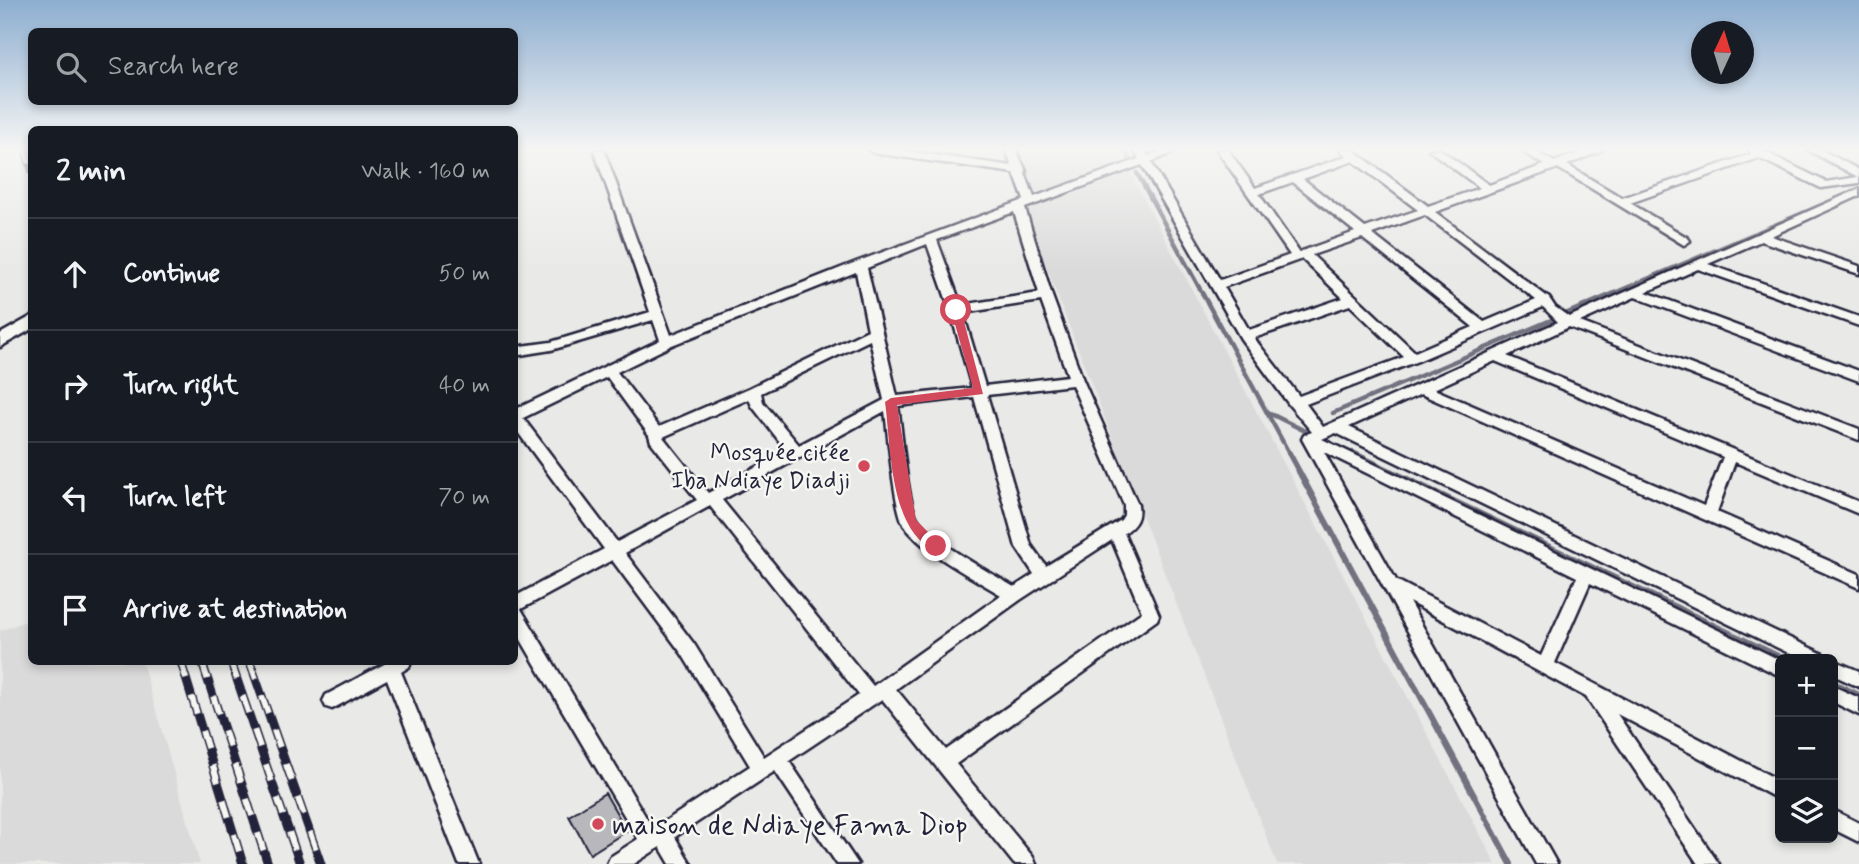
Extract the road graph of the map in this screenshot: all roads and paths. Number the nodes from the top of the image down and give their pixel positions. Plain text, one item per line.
1 (613, 190) edge
2 (1023, 190) edge
3 (1061, 190) edge
4 (1162, 190) edge
5 (1250, 190) edge
6 (1260, 190) edge
7 (1310, 190) edge
8 (1398, 190) edge
9 (1484, 190) edge
10 (1600, 190) edge
11 (1653, 190) edge
12 (1859, 192) edge
13 (1252, 193) junction
14 (1839, 200) junction
15 (1621, 202) junction
16 (1859, 204) edge
17 (1025, 206) junction
18 (1426, 211) junction
19 (1364, 233) junction
20 (1759, 236) junction
21 (931, 238) junction
22 (1684, 241) dead end
23 (1300, 256) junction
24 (1696, 264) junction
25 (860, 265) junction
26 (1859, 270) edge
27 (1217, 285) junction
28 (1633, 292) junction
29 (1046, 296) junction
30 (1351, 300) junction
31 (1548, 305) junction
32 (956, 310) junction
33 (657, 314) junction
34 (1565, 320) junction
35 (1859, 322) edge
36 (28, 324) edge
37 (1483, 328) junction
38 (875, 332) junction
39 (1246, 335) junction
40 (0, 341) edge
41 (667, 342) junction
42 (518, 351) edge
43 (1493, 355) junction
44 (1413, 358) junction
45 (609, 370) junction
46 (1859, 376) edge
47 (1076, 380) junction
48 (1420, 388) junction
49 (754, 391) junction
50 (979, 392) junction
51 (891, 402) junction
52 (1296, 403) junction
53 (518, 414) edge
54 (518, 421) edge
55 (1337, 426) junction
56 (656, 434) junction
57 (1859, 435) edge
58 (1315, 437) junction
59 (796, 452) junction
60 (1731, 454) junction
61 (709, 500) junction
62 (1859, 508) edge
63 (1708, 515) junction
64 (1116, 531) junction
65 (615, 550) junction
66 (1586, 574) junction
67 (1044, 576) junction
68 (1859, 581) edge
69 (1388, 583) junction
70 (1014, 595) junction
71 (518, 603) edge
72 (518, 618) edge
73 (1808, 654) edge
74 (395, 665) edge
75 (397, 665) edge
76 (1545, 665) junction
77 (1775, 666) edge
78 (1838, 669) edge
79 (1859, 679) edge
80 (1588, 686) junction
81 (877, 693) junction
82 (1838, 696) edge
83 (332, 701) dead end
84 (1859, 707) edge
85 (777, 758) junction
86 (944, 762) junction
87 (761, 768) junction
88 (1775, 788) edge
89 (1838, 822) edge
90 (1859, 833) edge
91 (656, 838) junction
92 (469, 864) edge
93 (617, 864) edge
94 (681, 864) edge
95 (848, 864) edge
96 (1026, 864) edge
97 (1547, 864) edge
98 (1709, 864) edge

1 - 33 street
2 - 17 street
3 - 17 street
4 - 27 street
5 - 13 street
6 - 13 street
7 - 19 street
8 - 18 street
9 - 18 street
10 - 15 street
11 - 15 street
12 - 14 street
13 - 23 street
14 - 16 street
14 - 20 street
15 - 22 street
17 - 21 street
17 - 29 street
18 - 19 street
18 - 31 street
19 - 23 street
19 - 37 street
20 - 24 street
20 - 26 street
21 - 25 street
21 - 32 street
23 - 27 street
23 - 30 street
24 - 28 street
24 - 35 street
25 - 38 street
25 - 41 street
27 - 39 street
28 - 34 street
28 - 46 street
29 - 32 street
29 - 47 street
30 - 39 street
30 - 44 street
31 - 34 street
31 - 37 street
32 - 50 street
33 - 41 street
33 - 42 street
34 - 43 street
34 - 57 street
36 - 40 street
37 - 44 street
38 - 49 street
38 - 51 street
39 - 52 street
41 - 45 street
43 - 48 street
43 - 60 street
44 - 52 street
45 - 53 street
45 - 56 street
47 - 50 street
47 - 64 street
48 - 55 street
48 - 63 street
49 - 56 street
49 - 59 street
50 - 51 street
50 - 67 street
51 - 59 street
51 - 70 street
52 - 58 street
54 - 65 street
55 - 58 street
55 - 73 street
56 - 61 street
58 - 66 street
58 - 69 street
59 - 61 street
60 - 62 street
60 - 63 street
61 - 65 street
61 - 81 street
63 - 68 street
64 - 67 street
64 - 86 street
65 - 71 street
65 - 87 street
66 - 76 street
66 - 77 street
67 - 70 street
69 - 76 street
69 - 97 street
70 - 81 street
72 - 91 street
74 - 83 street
75 - 92 street
76 - 80 street
78 - 79 street
80 - 88 street
80 - 98 street
81 - 85 street
81 - 86 street
82 - 84 street
85 - 87 street
85 - 95 street
86 - 96 street
87 - 91 street
89 - 90 street
91 - 93 street
91 - 94 street

